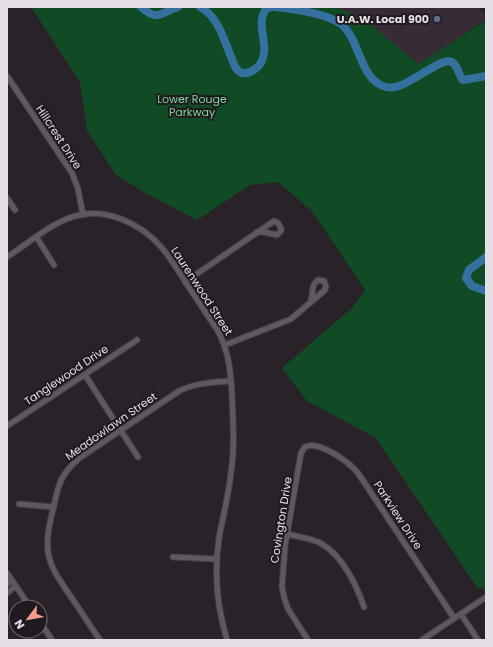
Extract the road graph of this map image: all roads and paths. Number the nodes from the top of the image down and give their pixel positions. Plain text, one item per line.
1 (7, 76) edge
2 (7, 198) edge
3 (15, 210) dead end
4 (83, 215) junction
5 (257, 232) dead end
6 (36, 238) junction
7 (7, 257) edge
8 (54, 265) dead end
9 (185, 282) junction
10 (310, 302) dead end
11 (136, 340) dead end
12 (225, 345) junction
13 (85, 375) junction
14 (231, 381) junction
15 (7, 426) edge
16 (121, 430) junction
17 (307, 446) joint
18 (138, 457) dead end
19 (18, 504) dead end
20 (53, 508) junction
21 (287, 534) junction
22 (173, 557) dead end
23 (217, 559) junction
24 (7, 573) edge
25 (12, 580) junction
26 (7, 584) edge
27 (16, 586) junction
28 (7, 593) edge
29 (486, 597) edge
30 (25, 599) edge
31 (364, 607) dead end
32 (461, 614) junction
33 (454, 618) junction
34 (425, 639) edge
35 (100, 640) edge
36 (227, 640) edge
37 (308, 640) edge
38 (478, 640) edge

1 - 4 street, Hillcrest Drive
2 - 3 street
4 - 6 street, Laurenwood Street
4 - 9 street, Laurenwood Street
5 - 9 street
6 - 7 street, Laurenwood Street
6 - 8 street
9 - 12 street, Laurenwood Street
10 - 12 street
11 - 13 street, Tanglewood Drive
12 - 14 street, Laurenwood Street
13 - 15 street, Tanglewood Drive
13 - 16 street
14 - 16 street, Meadowlawn Street
14 - 23 street, Laurenwood Street
16 - 18 street
16 - 20 street, Meadowlawn Street
17 - 21 street, Covington Drive
17 - 33 street, Parkview Drive
19 - 20 street
20 - 35 street, Meadowlawn Street
21 - 31 street
21 - 37 street, Covington Drive
22 - 23 street
23 - 36 street, Laurenwood Street
24 - 25 street
25 - 26 street
25 - 27 street
27 - 28 street
27 - 30 street
29 - 32 street
32 - 33 street
32 - 38 street
33 - 34 street

